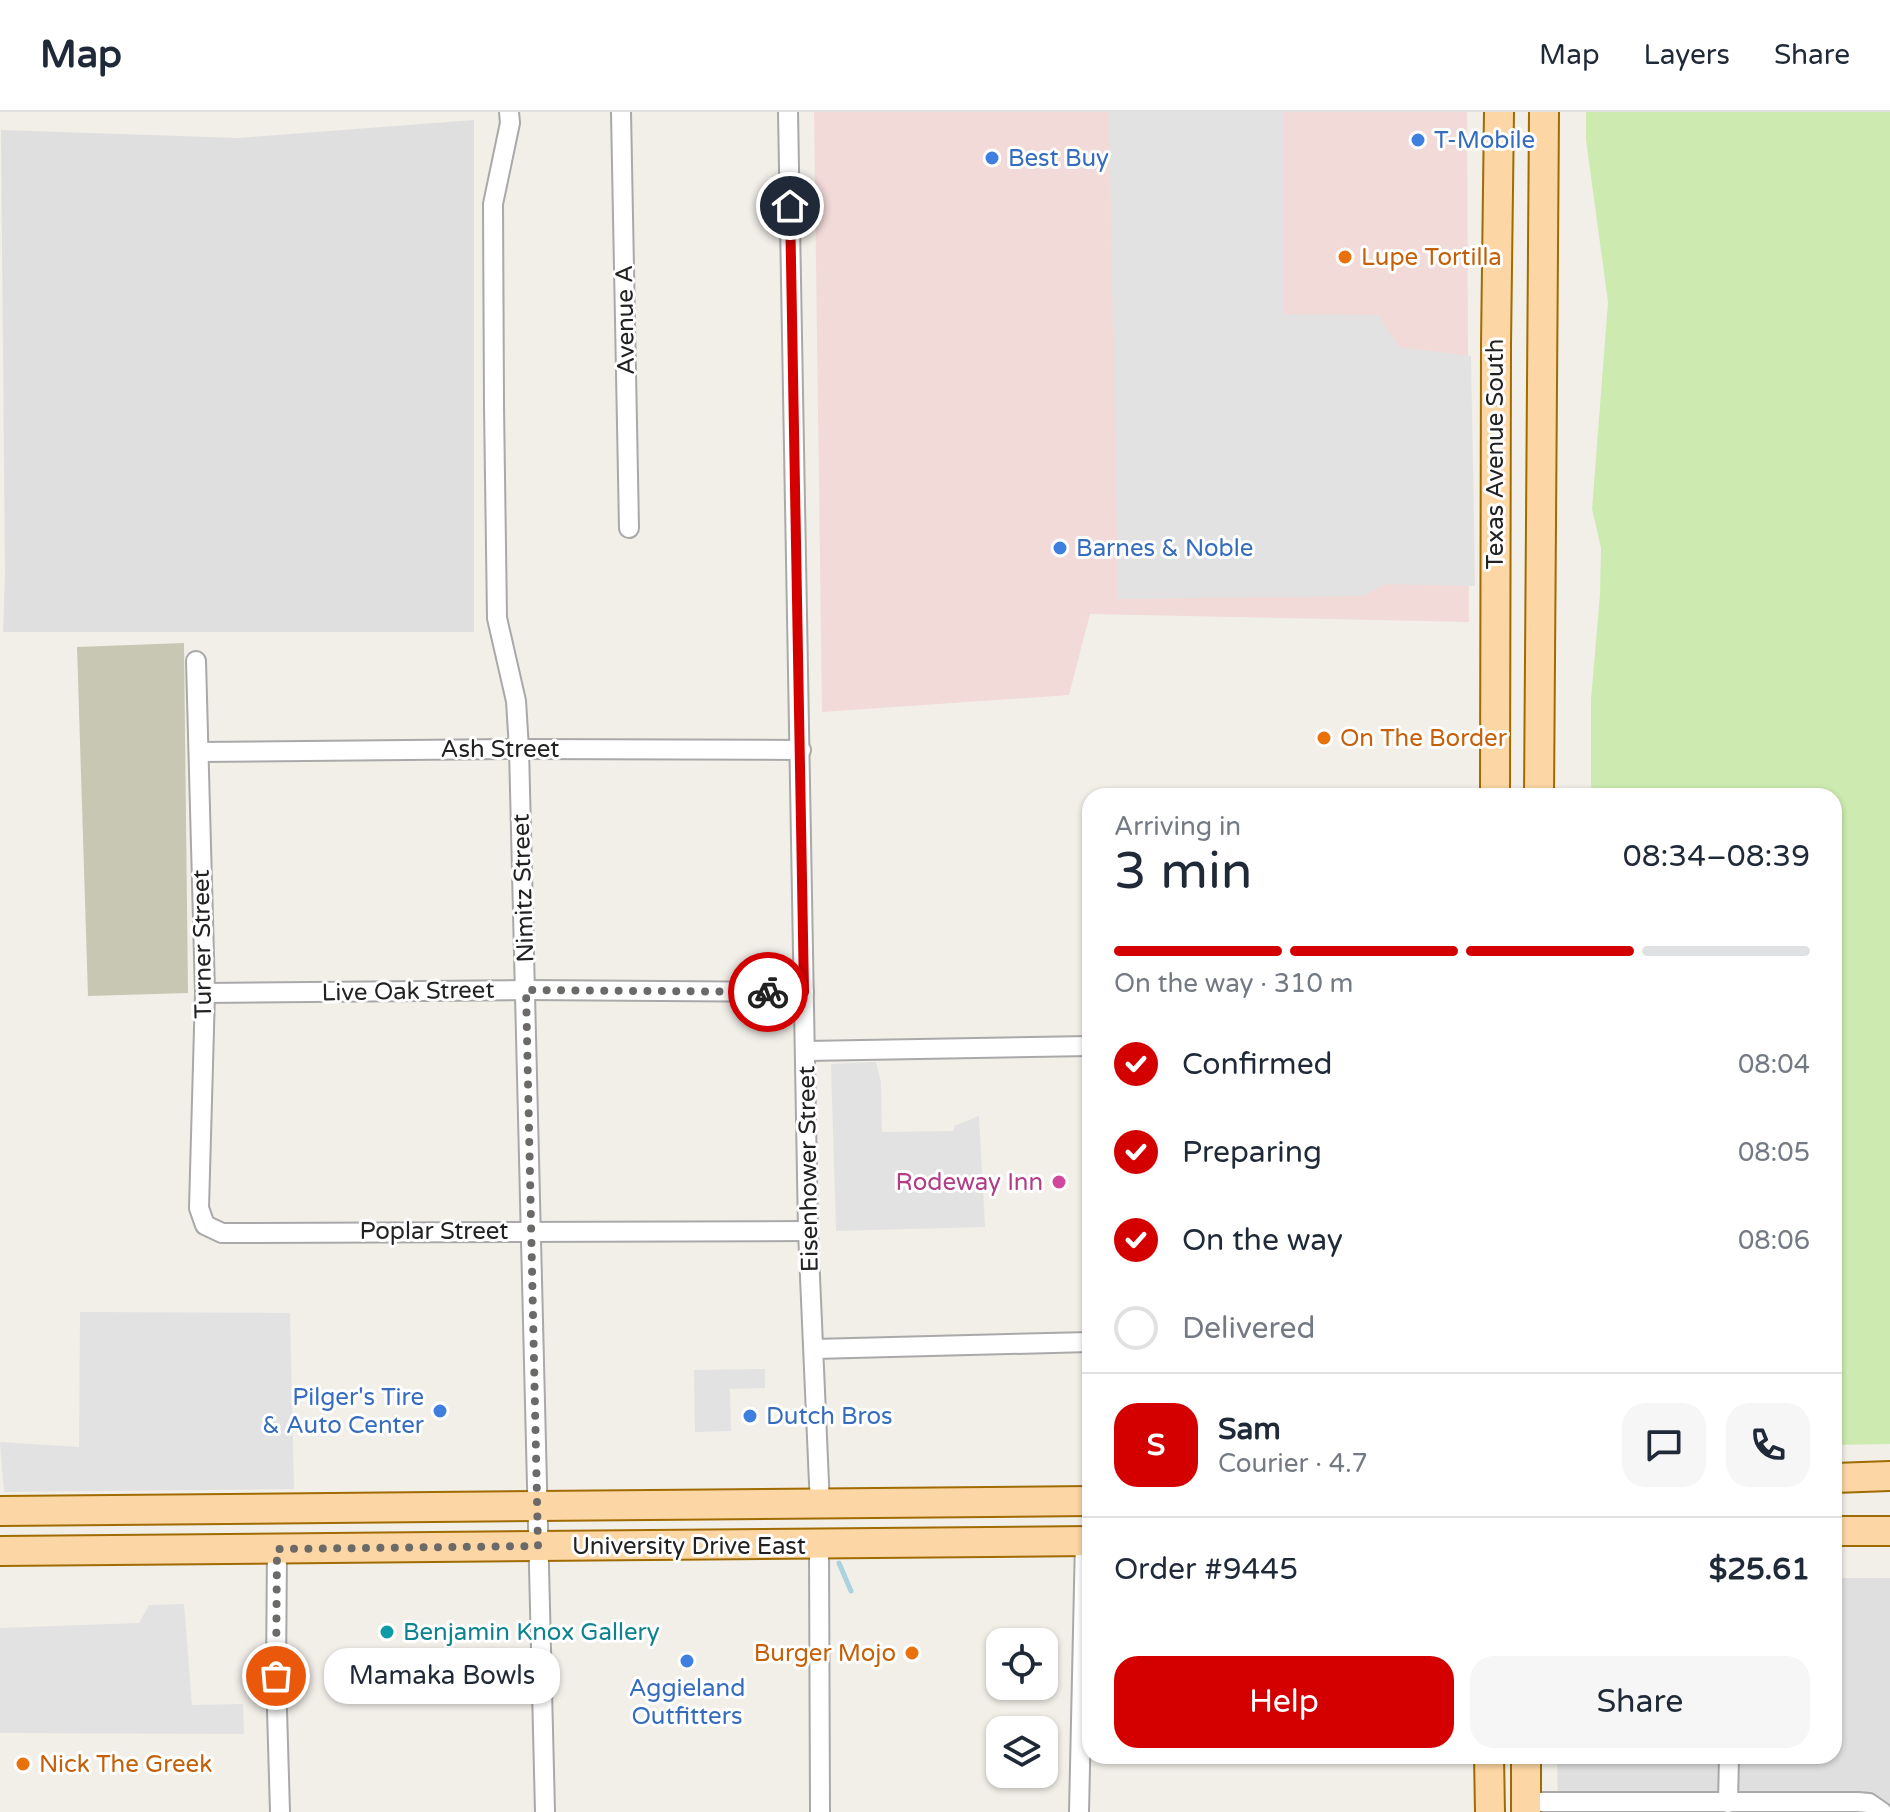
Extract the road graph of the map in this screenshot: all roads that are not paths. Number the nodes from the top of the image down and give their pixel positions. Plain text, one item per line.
1 (509, 112) edge
2 (621, 112) edge
3 (788, 112) edge
4 (1499, 112) edge
5 (1544, 112) edge
6 (629, 528) dead end
7 (1494, 598) junction
8 (1540, 598) junction
9 (196, 661) dead end
10 (519, 749) junction
11 (801, 750) junction
12 (200, 752) junction
13 (1495, 788) edge
14 (1539, 788) edge
15 (526, 990) junction
16 (804, 992) junction
17 (205, 993) junction
18 (1082, 1046) edge
19 (806, 1051) junction
20 (205, 1225) joint
21 (531, 1230) junction
22 (808, 1231) junction
23 (1082, 1342) edge
24 (814, 1349) junction
25 (1890, 1476) edge
26 (1842, 1478) edge
27 (1082, 1501) edge
28 (820, 1506) junction
29 (537, 1507) junction
30 (92, 1510) junction
31 (240, 1510) junction
32 (0, 1511) edge
33 (1842, 1531) edge
34 (1890, 1531) edge
35 (1082, 1541) edge
36 (538, 1546) junction
37 (819, 1546) junction
38 (0, 1549) edge
39 (277, 1549) junction
40 (161, 1550) junction
41 (1082, 1722) edge
42 (1489, 1764) edge
43 (1526, 1764) edge
44 (1729, 1764) edge
45 (1728, 1803) junction
46 (1526, 1807) edge
47 (280, 1812) edge
48 (545, 1812) edge
49 (820, 1812) edge
50 (1079, 1812) edge
51 (1490, 1812) edge
52 (1882, 1812) edge

1 - 10 street, Nimitz Street
2 - 6 street, Avenue A
3 - 11 street, Eisenhower Street
4 - 7 main road, Texas Avenue South
5 - 8 main road, Texas Avenue South
7 - 8 main road
7 - 13 main road, Texas Avenue South
8 - 14 main road, Texas Avenue South
9 - 12 street, Turner Street
10 - 11 street, Ash Street
10 - 12 street, Ash Street
10 - 15 street, Nimitz Street
11 - 16 street, Eisenhower Street
12 - 17 street, Turner Street
15 - 16 street, Live Oak Street
15 - 17 street, Live Oak Street
15 - 21 street, Nimitz Street
16 - 19 street, Eisenhower Street
17 - 20 street, Turner Street
18 - 19 street
19 - 22 street, Eisenhower Street
20 - 21 street, Poplar Street
21 - 22 street, Poplar Street
21 - 29 street, Nimitz Street
22 - 24 street, Eisenhower Street
23 - 24 street
24 - 28 street, Eisenhower Street
25 - 26 main road
27 - 28 main road, University Drive East
28 - 29 main road, University Drive East
29 - 31 main road, University Drive East
29 - 36 street, Nimitz Street
30 - 31 main road, University Drive East
30 - 32 main road, University Drive East
30 - 38 main road
31 - 40 main road
33 - 34 main road
35 - 37 main road, University Drive East
36 - 37 main road, University Drive East
36 - 39 main road, University Drive East
36 - 48 street, Nimitz Street
37 - 49 street
38 - 40 main road, University Drive East
39 - 40 main road, University Drive East
39 - 47 street
41 - 50 street
42 - 51 main road
43 - 46 main road
44 - 45 street
45 - 46 street
45 - 52 street

